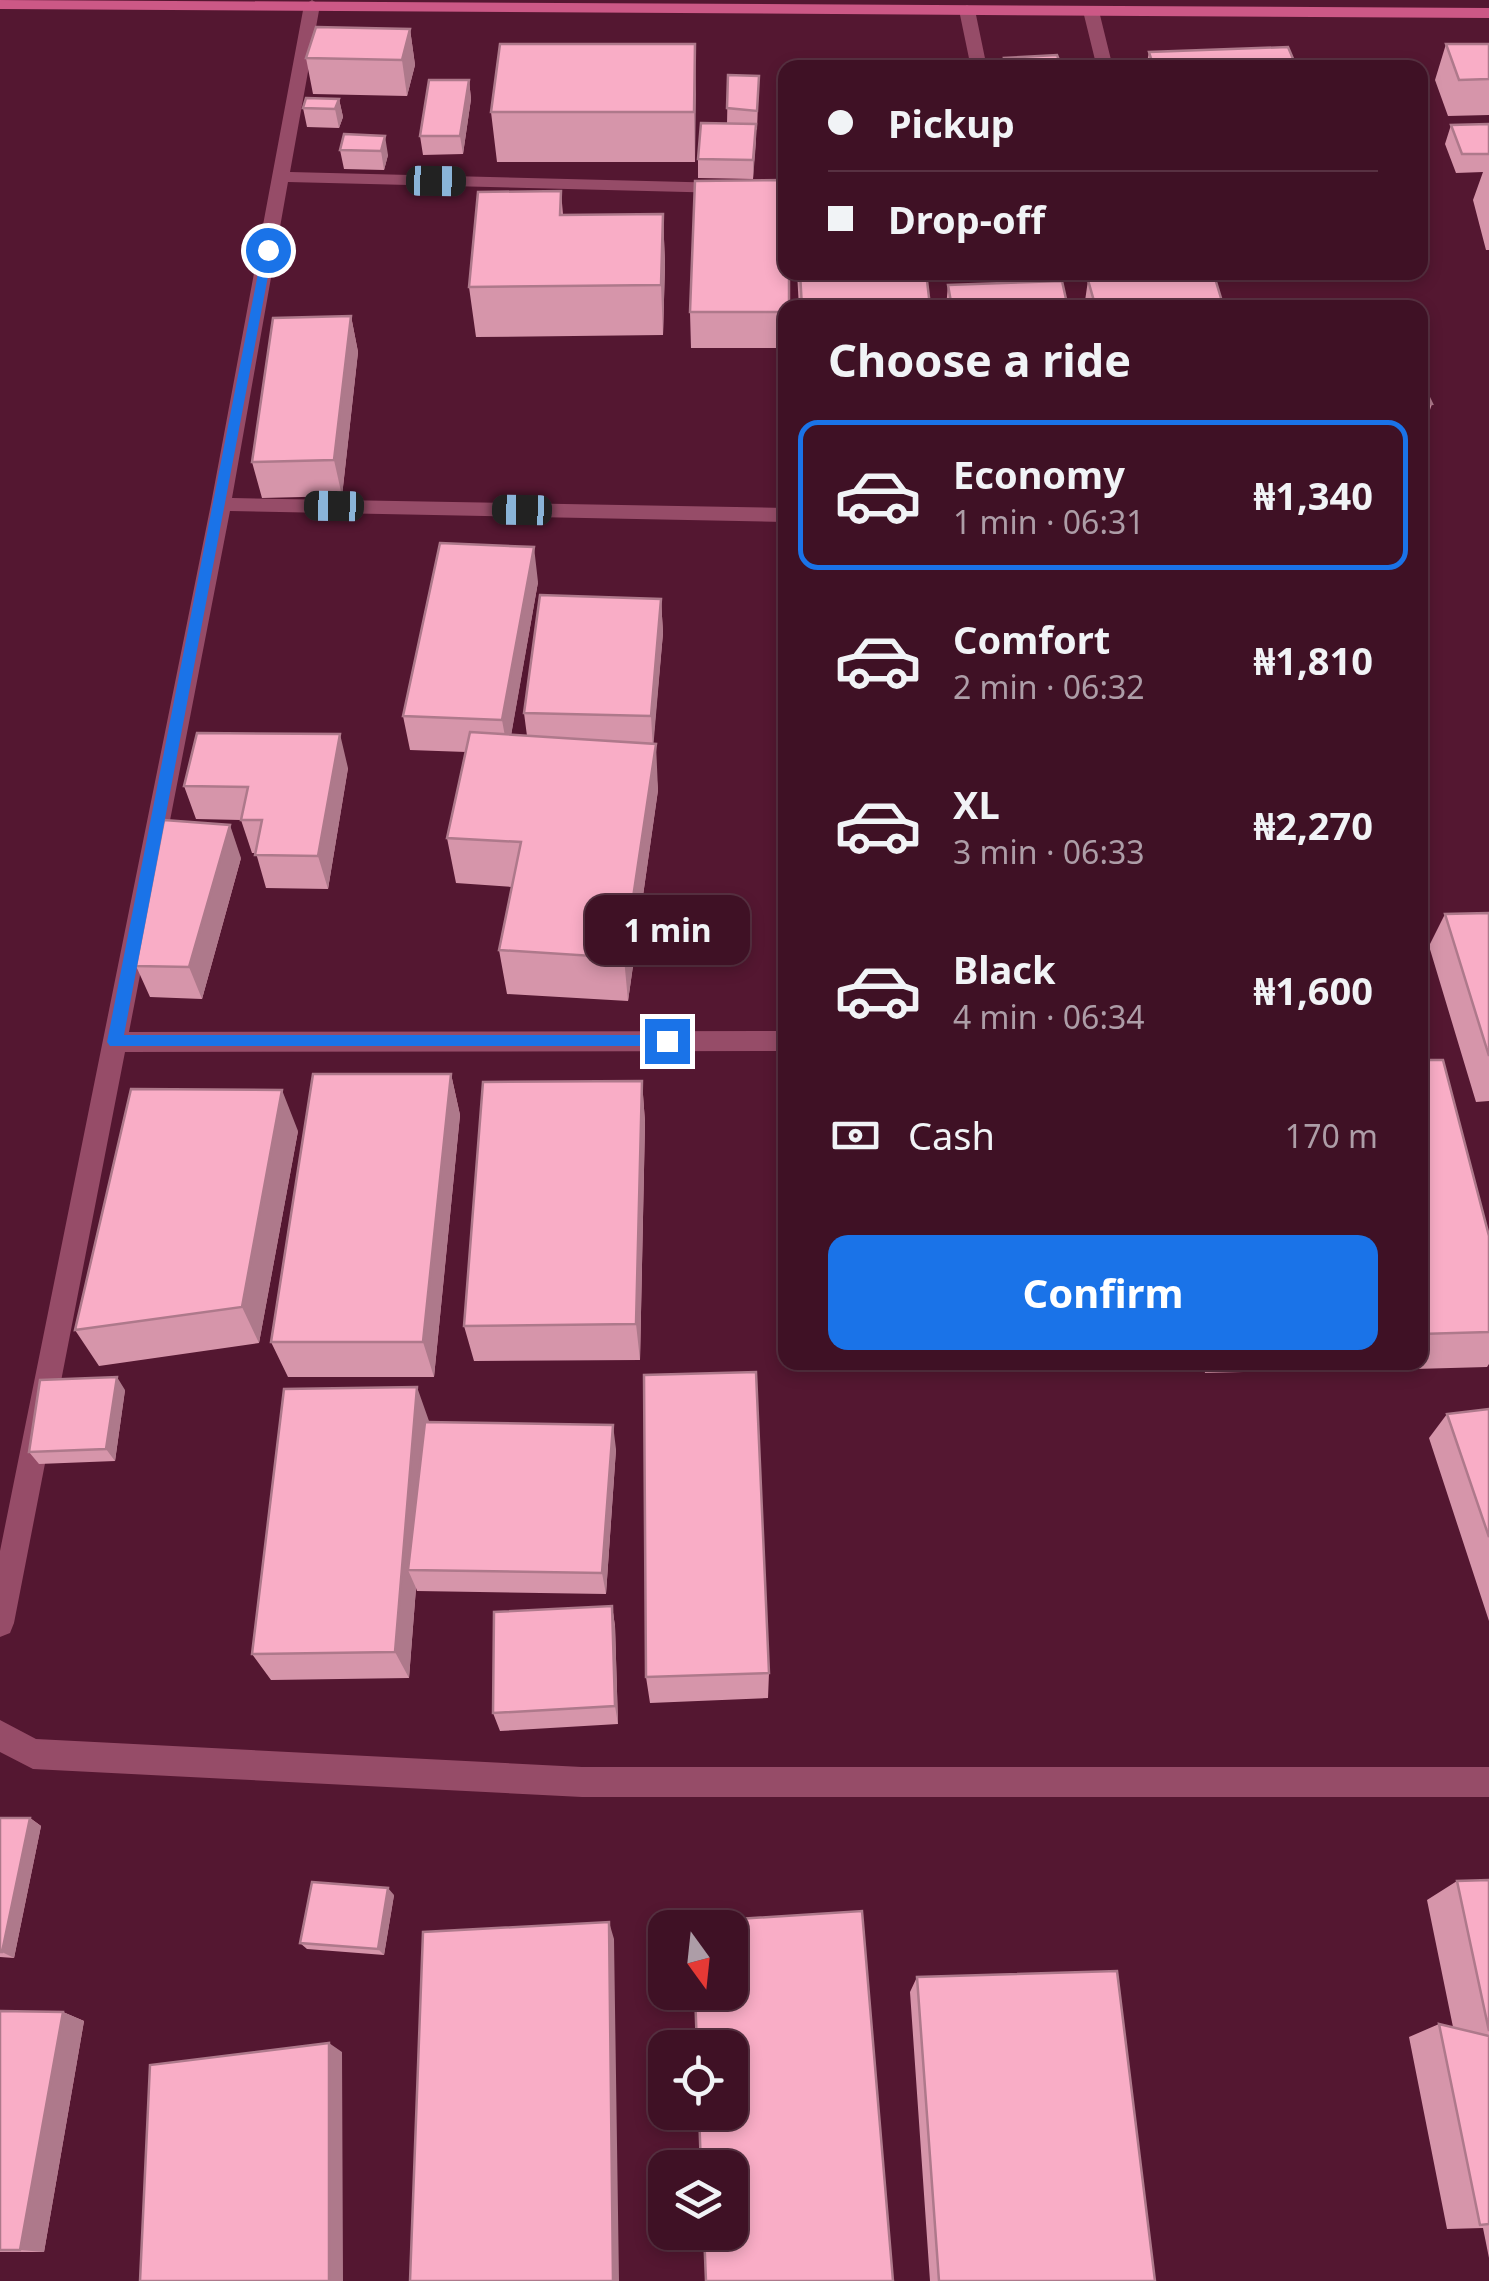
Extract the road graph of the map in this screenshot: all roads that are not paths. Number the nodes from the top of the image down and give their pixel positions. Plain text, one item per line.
1 (0, 4) edge
2 (312, 6) junction
3 (967, 10) junction
4 (1091, 11) junction
5 (1489, 13) edge
6 (977, 60) edge
7 (1104, 60) edge
8 (281, 178) junction
9 (745, 188) edge
10 (221, 504) junction
11 (778, 515) edge
12 (778, 1041) edge
13 (115, 1042) junction
14 (0, 1623) edge
15 (0, 1736) edge
16 (1489, 1782) edge

1 - 2 main road
2 - 3 main road
2 - 8 street
3 - 4 main road
3 - 6 street
4 - 5 main road
4 - 7 street
8 - 9 street
8 - 10 street
10 - 11 street
10 - 13 street
12 - 13 street
13 - 14 street
15 - 16 street

